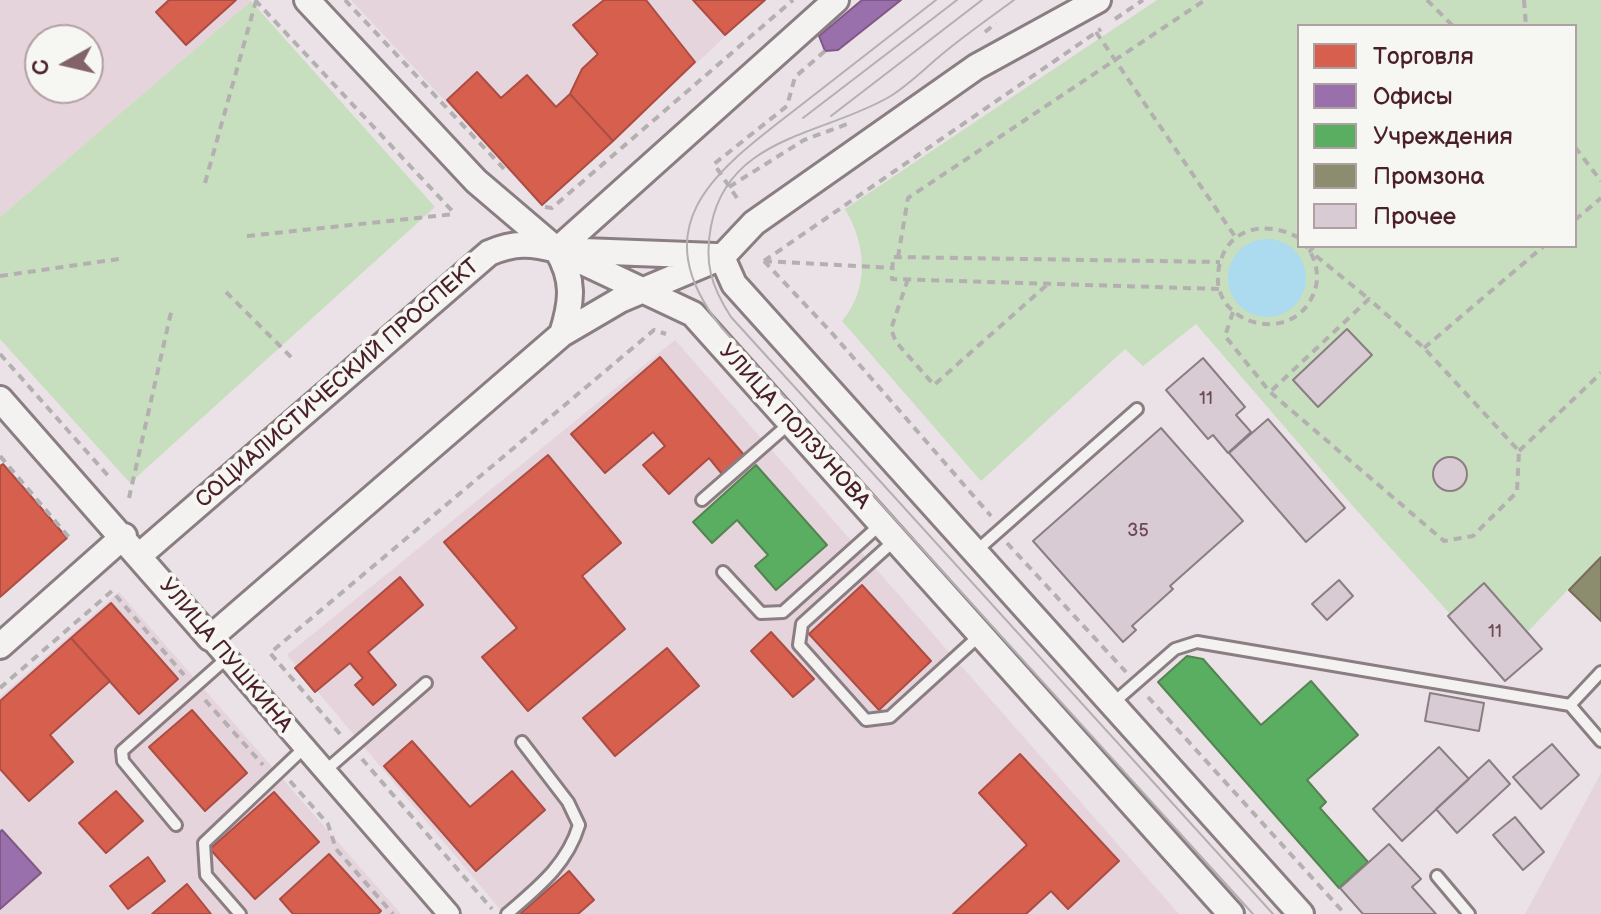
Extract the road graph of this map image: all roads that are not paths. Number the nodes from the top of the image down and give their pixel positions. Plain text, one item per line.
1 (307, 0) edge
2 (836, 0) edge
3 (1098, 0) edge
4 (557, 250) junction
5 (722, 257) junction
6 (643, 291) junction
7 (562, 334) junction
8 (0, 399) edge
9 (1137, 409) dead end
10 (790, 423) junction
11 (702, 500) dead end
12 (888, 532) junction
13 (124, 536) junction
14 (973, 553) junction
15 (140, 555) junction
16 (723, 572) dead end
17 (981, 634) junction
18 (210, 638) junction
19 (0, 646) edge
20 (227, 658) junction
21 (1601, 672) edge
22 (426, 683) dead end
23 (1111, 705) junction
24 (1570, 705) junction
25 (1601, 741) edge
26 (522, 742) dead end
27 (304, 748) junction
28 (324, 771) junction
29 (176, 825) dead end
30 (1437, 876) dead end
31 (240, 914) edge
32 (449, 914) edge
33 (507, 914) edge
34 (1231, 914) edge
35 (1301, 914) edge
36 (1469, 914) edge

1 - 4 street, УЛИЦА ПОЛЗУНОВА
2 - 4 street
3 - 5 street
4 - 5 street
4 - 6 street, УЛИЦА ПОЛЗУНОВА
4 - 7 street
4 - 15 street, СОЦИАЛИСТИЧЕСКИЙ ПРОСПЕКТ
5 - 6 street
5 - 14 street
6 - 7 street
6 - 10 street, УЛИЦА ПОЛЗУНОВА
7 - 18 street
8 - 13 street, УЛИЦА ПУШКИНА
9 - 14 lane
10 - 11 lane
10 - 12 street, УЛИЦА ПОЛЗУНОВА
12 - 16 lane
12 - 17 street, УЛИЦА ПОЛЗУНОВА
12 - 17 lane
13 - 15 street, УЛИЦА ПУШКИНА
13 - 19 street
14 - 23 street
15 - 18 street, УЛИЦА ПУШКИНА
17 - 34 street, УЛИЦА ПОЛЗУНОВА
18 - 20 street, УЛИЦА ПУШКИНА
20 - 27 street, УЛИЦА ПУШКИНА
20 - 29 lane
21 - 24 lane
22 - 28 lane
23 - 24 lane
23 - 35 street
24 - 25 lane
26 - 33 lane
27 - 28 street, УЛИЦА ПУШКИНА
27 - 31 lane
28 - 32 street, УЛИЦА ПУШКИНА
30 - 36 lane

